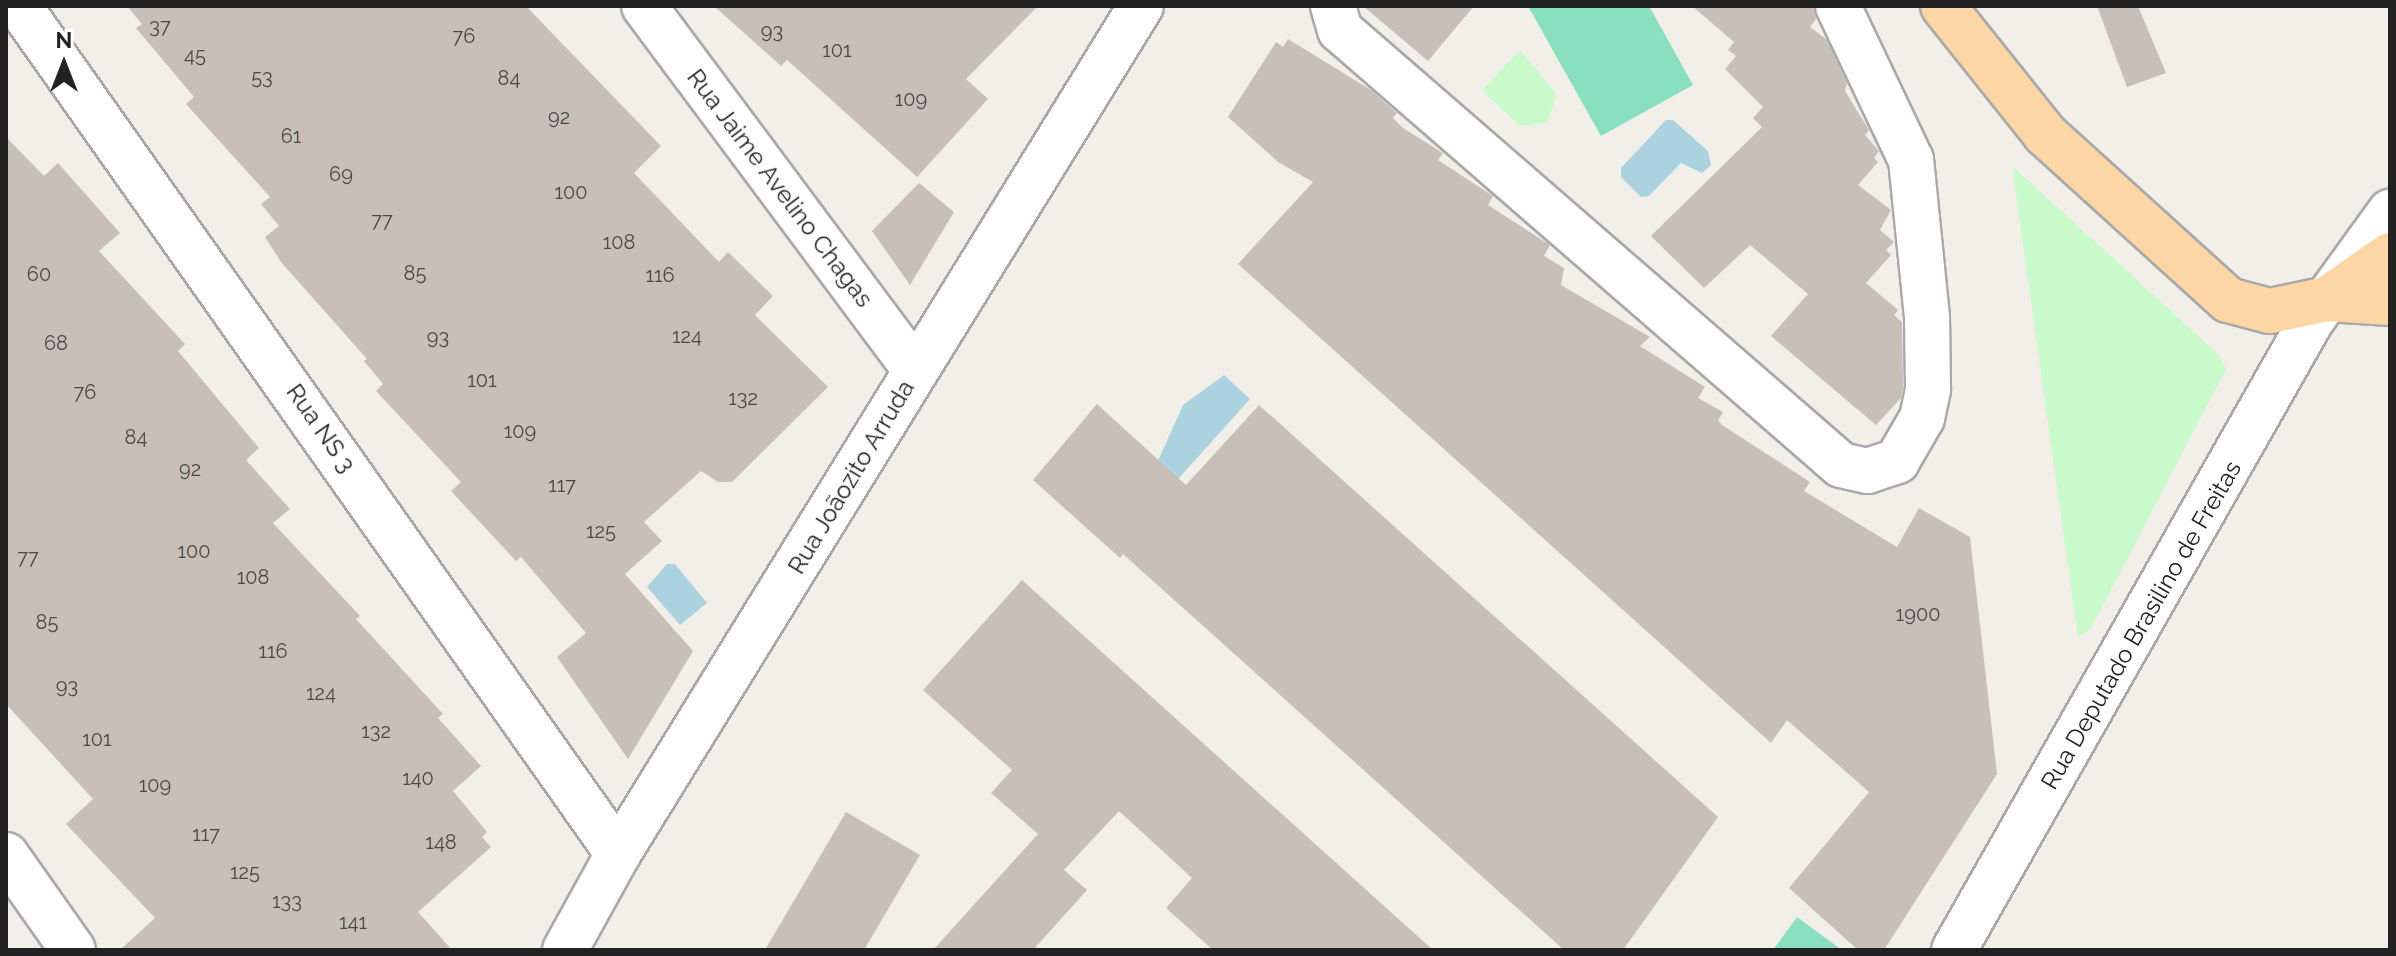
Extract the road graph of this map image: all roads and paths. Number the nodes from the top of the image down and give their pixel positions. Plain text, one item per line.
1 (19, 6) edge
2 (644, 6) edge
3 (1141, 6) edge
4 (1333, 6) edge
5 (1838, 6) edge
6 (1954, 14) edge
7 (2390, 212) edge
8 (2390, 255) edge
9 (2327, 299) junction
10 (2390, 303) edge
11 (915, 370) junction
12 (618, 854) junction
13 (6, 855) edge
14 (73, 950) edge
15 (565, 950) edge
16 (1954, 950) edge

1 - 12 street, Rua NS 3
2 - 11 street, Rua Jaime Avelino Chagas
3 - 11 street, Rua Joãozito Arruda
4 - 5 street
6 - 9 main road
7 - 9 street, Rua Deputado Brasilino de Freitas
8 - 9 main road
9 - 10 main road
9 - 16 street, Rua Deputado Brasilino de Freitas
11 - 12 street, Rua Joãozito Arruda
12 - 15 street, Rua Joãozito Arruda
13 - 14 street

